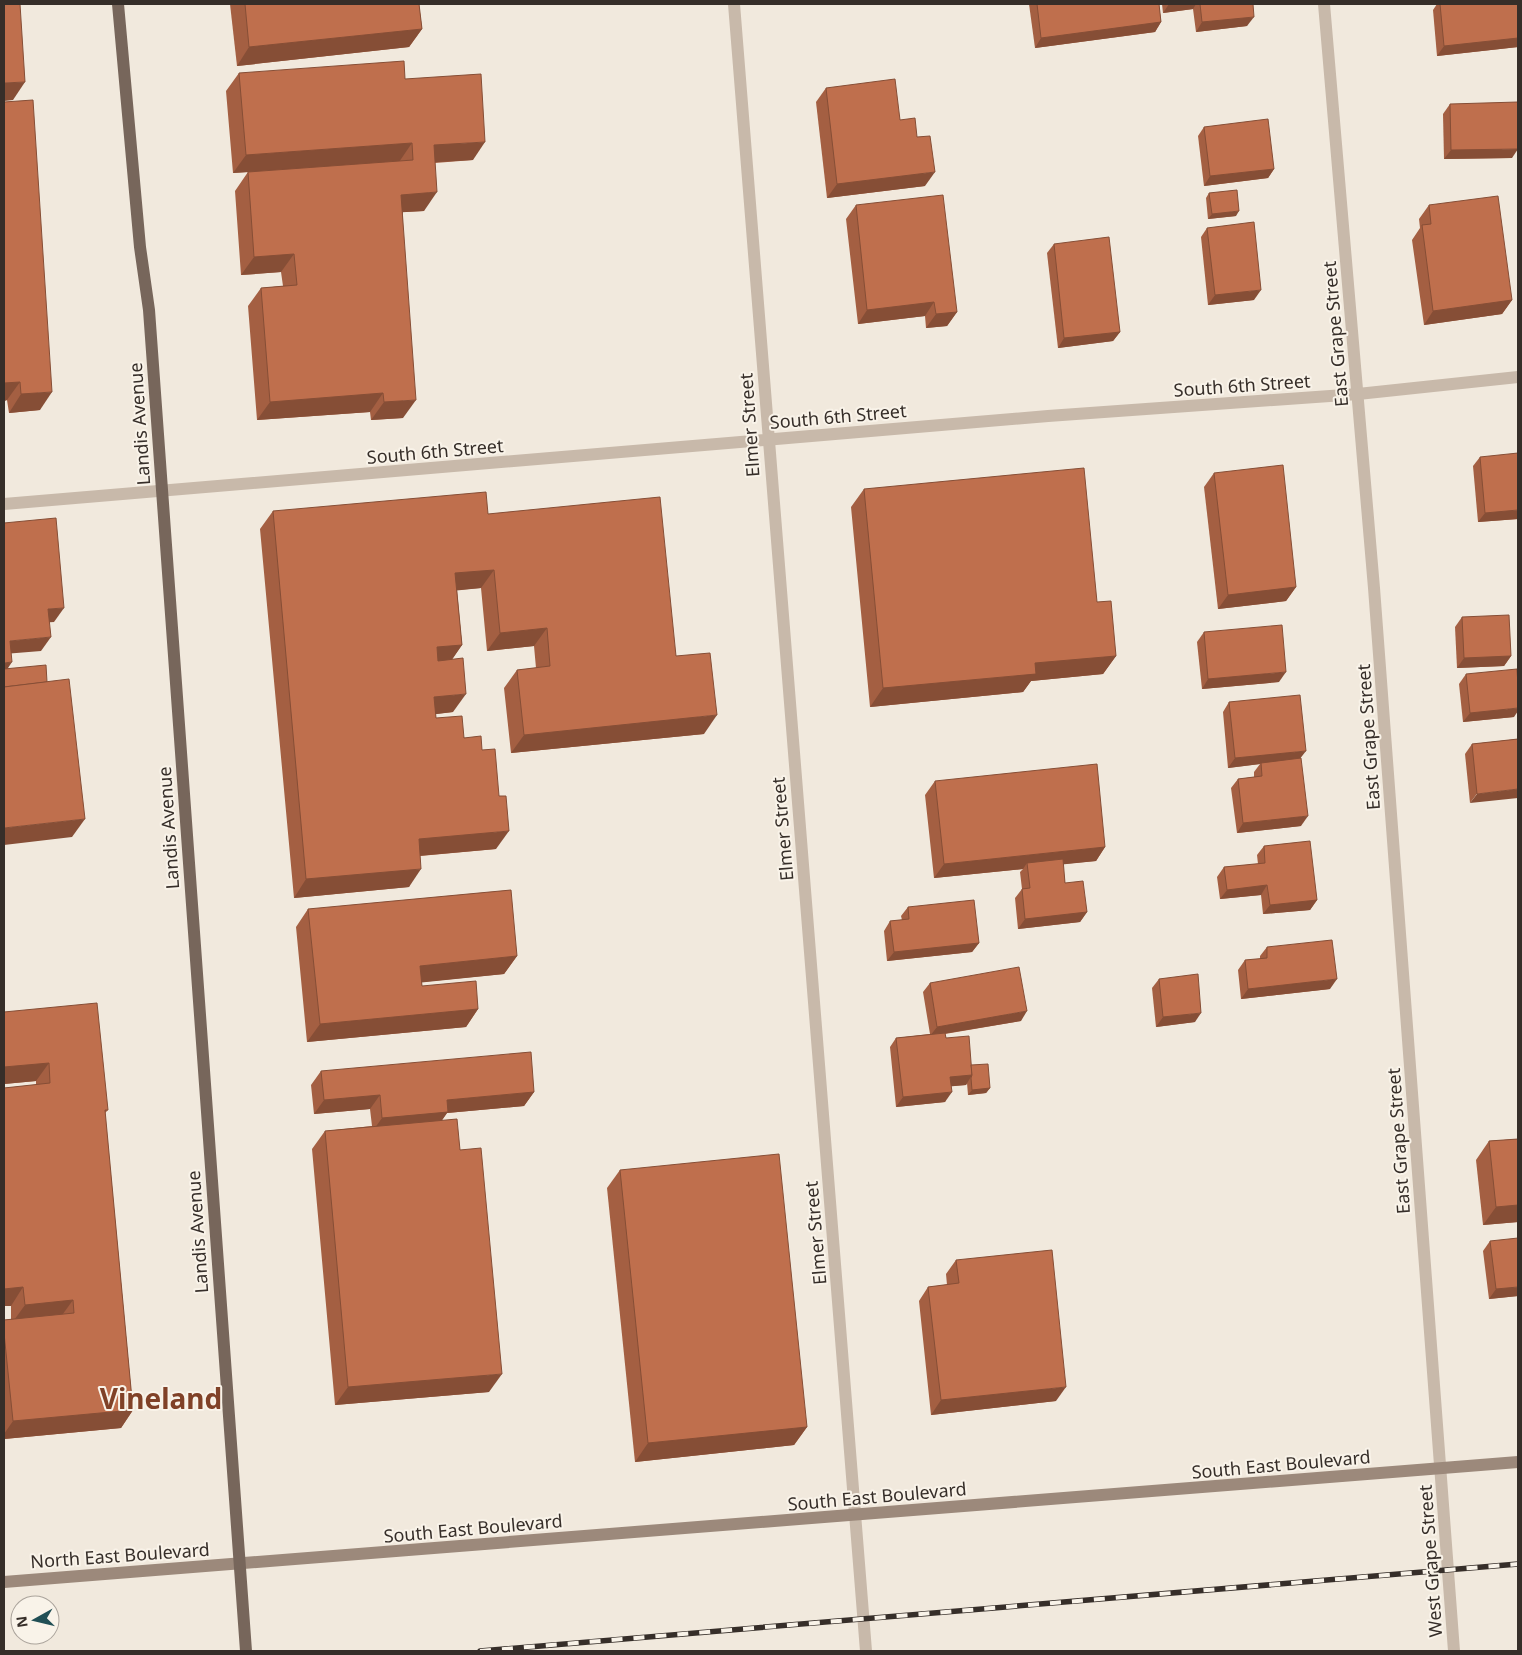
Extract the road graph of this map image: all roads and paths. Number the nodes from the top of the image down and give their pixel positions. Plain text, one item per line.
1 (118, 4) edge
2 (734, 4) edge
3 (1324, 4) edge
4 (1518, 377) edge
5 (1358, 394) junction
6 (768, 440) junction
7 (162, 492) junction
8 (4, 504) edge
9 (1518, 1462) edge
10 (1441, 1468) junction
11 (855, 1515) junction
12 (239, 1564) junction
13 (4, 1582) edge
14 (246, 1651) edge
15 (866, 1651) edge
16 (1454, 1651) edge

1 - 7 main road, Landis Avenue
2 - 6 street, Elmer Street
3 - 5 street, East Grape Street
4 - 5 street, South 6th Street
5 - 6 street, South 6th Street
5 - 10 street, East Grape Street
6 - 7 street, South 6th Street
6 - 11 street, Elmer Street
7 - 8 street, South 6th Street
7 - 12 main road, Landis Avenue
9 - 10 main road, South East Boulevard
10 - 11 main road, South East Boulevard
10 - 16 street, West Grape Street
11 - 12 main road, South East Boulevard
11 - 15 street, Elmer Street
12 - 13 main road, North East Boulevard
12 - 14 main road, Landis Avenue

